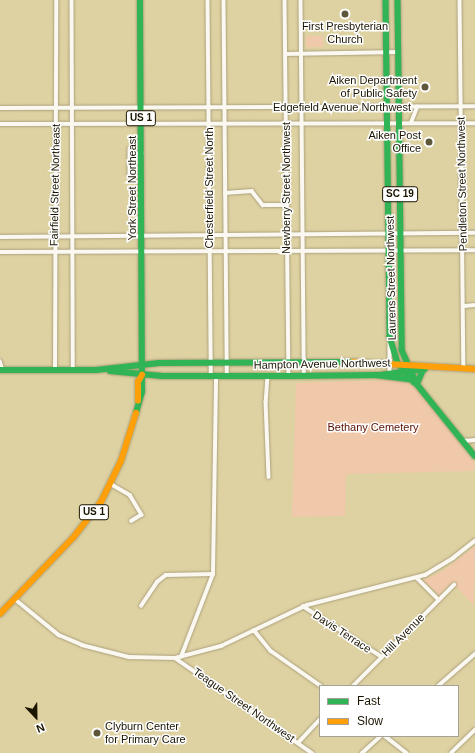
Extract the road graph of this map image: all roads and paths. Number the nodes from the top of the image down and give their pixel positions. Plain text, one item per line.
1 (56, 0) edge
2 (72, 0) edge
3 (140, 0) edge
4 (208, 0) edge
5 (224, 0) edge
6 (285, 0) edge
7 (301, 0) edge
8 (386, 0) edge
9 (398, 0) edge
10 (460, 0) edge
11 (302, 52) junction
12 (387, 52) junction
13 (399, 52) junction
14 (286, 54) junction
15 (461, 106) junction
16 (475, 106) edge
17 (302, 107) junction
18 (387, 107) junction
19 (399, 107) junction
20 (417, 107) junction
21 (0, 108) edge
22 (72, 108) junction
23 (141, 108) junction
24 (209, 108) junction
25 (225, 108) junction
26 (286, 108) junction
27 (56, 109) junction
28 (302, 123) junction
29 (411, 123) junction
30 (462, 123) junction
31 (475, 123) edge
32 (0, 124) edge
33 (225, 124) junction
34 (286, 124) junction
35 (387, 124) junction
36 (399, 124) junction
37 (56, 125) junction
38 (72, 125) junction
39 (209, 125) junction
40 (141, 126) junction
41 (142, 153) junction
42 (142, 161) junction
43 (130, 162) junction
44 (130, 175) dead end
45 (225, 193) junction
46 (287, 205) junction
47 (475, 232) edge
48 (388, 233) junction
49 (462, 233) junction
50 (303, 234) junction
51 (400, 234) junction
52 (142, 235) junction
53 (287, 235) junction
54 (54, 236) junction
55 (73, 236) junction
56 (209, 236) junction
57 (226, 236) junction
58 (0, 237) edge
59 (142, 250) junction
60 (286, 250) junction
61 (303, 250) junction
62 (389, 250) junction
63 (401, 250) junction
64 (475, 250) edge
65 (74, 251) junction
66 (209, 251) junction
67 (226, 251) junction
68 (463, 251) junction
69 (0, 252) edge
70 (54, 252) junction
71 (475, 305) edge
72 (464, 306) junction
73 (390, 338) junction
74 (394, 353) junction
75 (403, 353) junction
76 (0, 360) edge
77 (389, 362) junction
78 (211, 363) junction
79 (227, 363) junction
80 (288, 363) junction
81 (304, 363) junction
82 (398, 363) junction
83 (407, 364) junction
84 (142, 365) junction
85 (475, 368) edge
86 (426, 369) junction
87 (464, 369) junction
88 (2, 370) edge
89 (55, 370) junction
90 (73, 370) junction
91 (96, 370) junction
92 (404, 371) junction
93 (410, 371) junction
94 (390, 374) junction
95 (142, 375) junction
96 (376, 375) junction
97 (214, 376) junction
98 (228, 376) junction
99 (268, 376) junction
100 (289, 376) junction
101 (304, 376) junction
102 (410, 379) junction
103 (417, 384) junction
104 (475, 440) edge
105 (463, 441) junction
106 (475, 456) edge
107 (269, 477) dead end
108 (111, 484) junction
109 (132, 521) dead end
110 (475, 541) edge
111 (213, 574) junction
112 (417, 578) junction
113 (454, 585) dead end
114 (15, 599) junction
115 (439, 600) junction
116 (142, 606) dead end
117 (303, 606) junction
118 (0, 614) edge
119 (254, 630) junction
120 (475, 654) edge
121 (181, 657) junction
122 (382, 657) junction
123 (175, 658) junction
124 (320, 685) edge
125 (354, 685) edge
126 (439, 685) edge
127 (319, 720) edge
128 (475, 730) edge
129 (380, 737) edge
130 (386, 737) edge
131 (298, 743) junction
132 (312, 753) edge
133 (362, 753) edge
134 (407, 753) edge
135 (452, 753) edge

1 - 27 street, Fairfield Street Northeast
2 - 22 street, Fairfield Street Northeast
3 - 23 main road, York Street Northeast / US 1
4 - 24 street, Chesterfield Street North
5 - 25 street, Chesterfield Street North
6 - 14 street, Newberry Street Northwest
7 - 11 street, Newberry Street Northwest
8 - 12 main road, Laurens Street Northwest / SC 19
9 - 13 main road, Laurens Street Northwest / SC 19
10 - 15 street, Pendleton Street Northwest
11 - 12 street
11 - 14 street
11 - 17 street, Newberry Street Northwest
12 - 13 street
12 - 18 main road, Laurens Street Northwest / SC 19
13 - 19 main road, Laurens Street Northwest / SC 19
14 - 26 street, Newberry Street Northwest
15 - 16 street, Edgefield Avenue Northwest
15 - 20 street, Edgefield Avenue Northwest
15 - 30 street, Pendleton Street Northwest
17 - 18 street, Edgefield Avenue Northwest
17 - 26 street, Edgefield Avenue Northwest
17 - 28 street, Newberry Street Northwest
18 - 19 street, Edgefield Avenue Northwest
18 - 35 main road, Laurens Street Northwest / SC 19
19 - 20 street, Edgefield Avenue Northwest
19 - 36 main road, Laurens Street Northwest / SC 19
20 - 29 street
21 - 27 street, Edgefield Avenue Northwest
22 - 23 street, Edgefield Avenue Northwest
22 - 27 street, Edgefield Avenue Northwest
22 - 38 street, Fairfield Street Northeast
23 - 24 street, Edgefield Avenue Northwest
23 - 40 main road, York Street Northeast / US 1
24 - 25 street, Edgefield Avenue Northwest
24 - 39 street, Chesterfield Street North
25 - 26 street, Edgefield Avenue Northwest
25 - 33 street, Chesterfield Street North
26 - 34 street, Newberry Street Northwest
27 - 37 street, Fairfield Street Northeast
28 - 34 street, Edgefield Avenue Northwest
28 - 35 street, Edgefield Avenue Northwest
28 - 50 street, Newberry Street Northwest
29 - 30 street, Edgefield Avenue Northwest
29 - 36 street, Edgefield Avenue Northwest
30 - 31 street, Edgefield Avenue Northwest
30 - 49 street, Pendleton Street Northwest
32 - 37 street, Edgefield Avenue Northwest
33 - 34 street, Edgefield Avenue Northwest
33 - 39 street, Edgefield Avenue Northwest
33 - 45 street, Chesterfield Street North
34 - 46 street, Newberry Street Northwest
35 - 36 street, Edgefield Avenue Northwest
35 - 48 main road, Laurens Street Northwest / SC 19
36 - 51 main road, Laurens Street Northwest / SC 19
37 - 38 street, Edgefield Avenue Northwest
37 - 54 street, Fairfield Street Northeast
38 - 40 street, Edgefield Avenue Northwest
38 - 55 street, Fairfield Street Northeast
39 - 40 street, Edgefield Avenue Northwest
39 - 56 street, Chesterfield Street North
40 - 41 main road, York Street Northeast / US 1
41 - 42 main road, York Street Northeast / US 1
41 - 43 street
42 - 43 street
42 - 52 main road, York Street Northeast / US 1
43 - 44 street
45 - 46 street
45 - 57 street, Chesterfield Street North
46 - 53 street, Newberry Street Northwest
47 - 49 street
48 - 50 street
48 - 51 street
48 - 62 main road, Laurens Street Northwest / SC 19
49 - 51 street
49 - 68 street, Pendleton Street Northwest
50 - 53 street
50 - 61 street, Newberry Street Northwest
51 - 63 main road, Laurens Street Northwest / SC 19
52 - 55 street
52 - 56 street
52 - 59 main road, York Street Northeast / US 1
53 - 57 street
53 - 60 street, Newberry Street Northwest
54 - 55 street
54 - 58 street
54 - 70 street, Fairfield Street Northeast
55 - 65 street, Fairfield Street Northeast
56 - 57 street
56 - 66 street, Chesterfield Street North
57 - 67 street, Chesterfield Street North
59 - 65 street
59 - 66 street
59 - 84 main road, York Street Northeast / US 1
60 - 61 street
60 - 67 street
60 - 80 street, Newberry Street Northwest
61 - 62 street
61 - 81 street, Newberry Street Northwest
62 - 63 street
62 - 73 main road, Laurens Street Northwest / SC 19
63 - 68 street
63 - 75 main road, Laurens Street Northwest / SC 19
64 - 68 street
65 - 70 street
65 - 90 street, Fairfield Street Northeast
66 - 67 street
66 - 78 street, Chesterfield Street North
67 - 79 street, Chesterfield Street North
68 - 72 street, Pendleton Street Northwest
69 - 70 street
70 - 89 street, Fairfield Street Northeast
71 - 72 street
72 - 87 street, Pendleton Street Northwest
73 - 74 main road, Laurens Street Northwest / SC 19
73 - 77 street, Laurens Street Northwest
74 - 75 main road
74 - 82 main road, Laurens Street Northwest / SC 19
75 - 83 main road, Laurens Street Northwest / SC 19
76 - 88 street
77 - 81 main road, Hampton Avenue Northwest
77 - 82 main road, Hampton Avenue Northwest
77 - 94 street, Laurens Street Northwest
78 - 79 main road, Hampton Avenue Northwest
78 - 84 main road, Hampton Avenue Northwest
78 - 97 street, Chesterfield Street North
79 - 80 main road, Hampton Avenue Northwest
79 - 98 street, Chesterfield Street North
80 - 81 main road, Hampton Avenue Northwest
80 - 100 street, Newberry Street Northwest
81 - 101 street, Newberry Street Northwest
82 - 83 main road, Hampton Avenue Northwest
82 - 92 main road, Laurens Street Northwest / SC 19
83 - 86 main road, Hampton Avenue Northwest
83 - 93 main road, Laurens Street Northwest / SC 19
84 - 91 main road, Hampton Avenue Northwest
84 - 95 main road, York Street Northeast / US 1
85 - 87 main road, Hampton Avenue Northwest
86 - 87 main road, Hampton Avenue Northwest
86 - 93 main road, Hampton Avenue Northwest
86 - 103 main road
88 - 89 main road
89 - 90 main road
90 - 91 main road
91 - 95 main road, Hampton Avenue Northwest
92 - 93 main road, Hampton Avenue Northwest
92 - 94 main road, Hampton Avenue Northwest
92 - 102 main road, Laurens Street Northwest / SC 19
93 - 103 main road, Laurens Street Northwest / SC 19
94 - 96 main road, Hampton Avenue Northwest
95 - 97 main road, Hampton Avenue Northwest
95 - 108 main road, York Street Northeast / US 1
96 - 101 main road, Hampton Avenue Northwest
96 - 102 main road
97 - 98 main road, Hampton Avenue Northwest
97 - 111 street, Chesterfield Street North
98 - 99 main road, Hampton Avenue Northwest
99 - 100 main road, Hampton Avenue Northwest
99 - 107 street
100 - 101 main road, Hampton Avenue Northwest
102 - 103 main road, Laurens Street Northwest / SC 19
103 - 105 main road, Laurens Street Northwest / SC 19
104 - 105 street
105 - 106 main road, Laurens Street Northwest / SC 19
108 - 109 street
108 - 114 main road, York Street Northeast / US 1
110 - 112 street
111 - 116 street
111 - 121 street, Chesterfield Street North
112 - 115 street
112 - 117 street
113 - 115 street, Hill Avenue
114 - 118 main road, York Street Northeast / US 1
114 - 123 street
115 - 122 street, Hill Avenue
117 - 119 street
117 - 122 street, Davis Terrace
119 - 121 street
119 - 124 street
120 - 126 street
121 - 123 street
122 - 125 street, Hill Avenue
123 - 131 street, Teague Street Northwest
127 - 131 street
128 - 135 street
129 - 133 street
130 - 134 street
131 - 132 street, Teague Street Northwest

